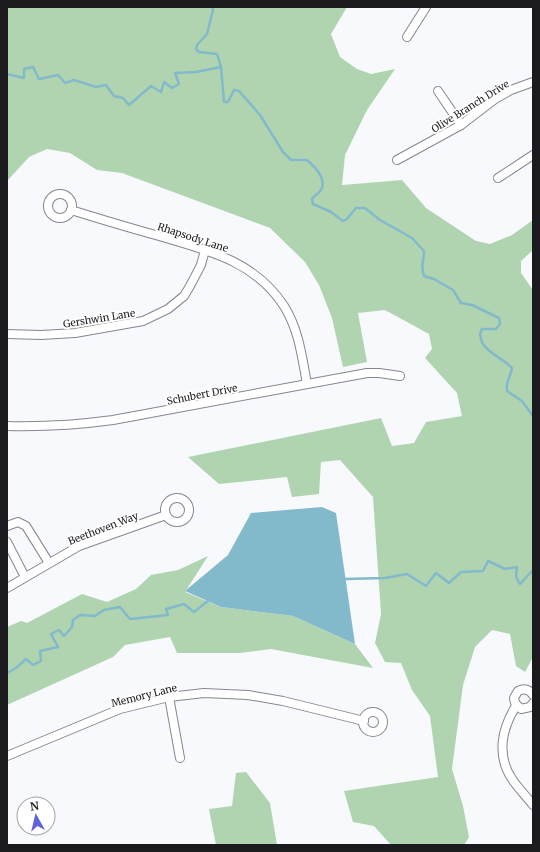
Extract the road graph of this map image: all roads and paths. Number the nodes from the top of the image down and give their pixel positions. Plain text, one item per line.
1 (426, 7) edge
2 (407, 37) dead end
3 (533, 82) edge
4 (438, 91) dead end
5 (461, 125) junction
6 (533, 155) edge
7 (397, 160) dead end
8 (498, 178) dead end
9 (71, 210) dead end
10 (205, 250) junction
11 (7, 334) edge
12 (400, 376) dead end
13 (307, 384) junction
14 (7, 426) edge
15 (166, 515) dead end
16 (7, 526) edge
17 (7, 542) edge
18 (50, 563) junction
19 (25, 577) junction
20 (7, 588) edge
21 (533, 695) edge
22 (170, 697) junction
23 (533, 703) edge
24 (516, 706) junction
25 (364, 721) dead end
26 (7, 756) edge
27 (180, 758) dead end
28 (533, 805) edge

1 - 2 street
3 - 5 street, Olive Branch Drive
4 - 5 street
5 - 7 street, Olive Branch Drive
6 - 8 street
9 - 10 street, Rhapsody Lane
10 - 11 street, Gershwin Lane
10 - 13 street, Rhapsody Lane
12 - 13 street, Schubert Drive
13 - 14 street, Schubert Drive
15 - 18 street, Beethoven Way
16 - 18 street
17 - 19 street
18 - 19 street, Beethoven Way
19 - 20 street, Beethoven Way
21 - 24 street
22 - 25 street, Memory Lane
22 - 26 street, Memory Lane
22 - 27 street
23 - 24 street
24 - 28 street

